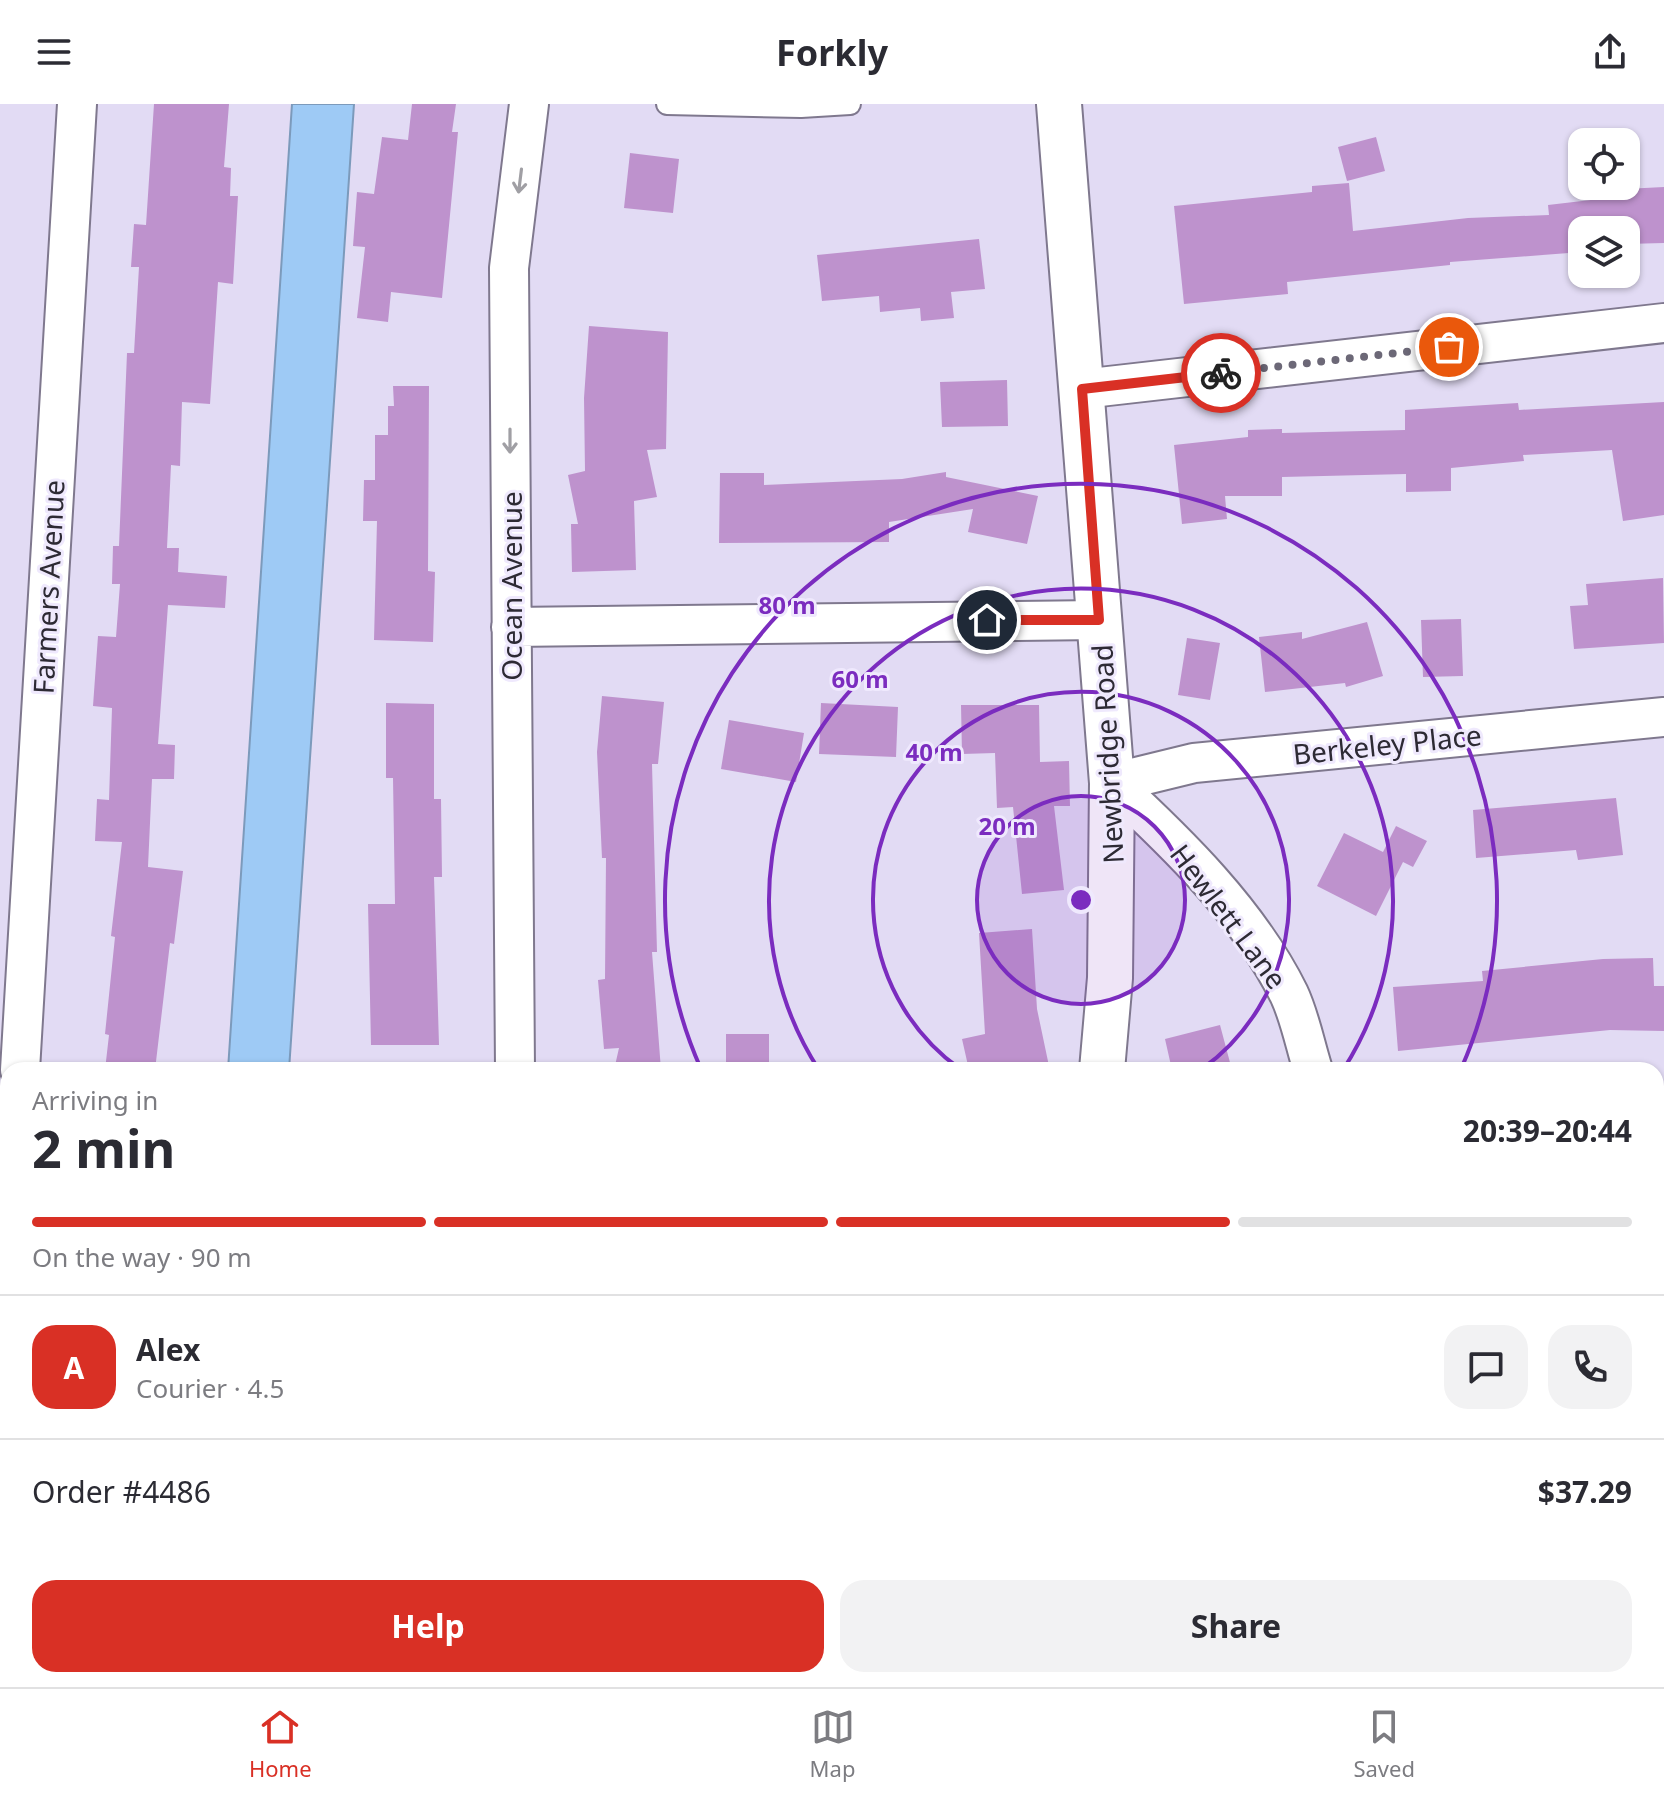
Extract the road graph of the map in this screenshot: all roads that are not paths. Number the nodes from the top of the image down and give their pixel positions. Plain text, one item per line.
1 (77, 104) edge
2 (529, 104) edge
3 (667, 104) edge
4 (850, 104) edge
5 (1059, 104) edge
6 (1664, 323) edge
7 (1082, 389) junction
8 (1099, 620) junction
9 (511, 627) junction
10 (1664, 717) edge
11 (1112, 783) junction
12 (20, 1062) edge
13 (515, 1062) edge
14 (1103, 1062) edge
15 (1311, 1062) edge

1 - 12 street, Farmers Avenue
2 -> 9 street, Ocean Avenue
3 - 4 lane
5 - 7 street, Newbridge Road
6 - 7 street
7 - 8 street, Newbridge Road
8 - 9 street
8 - 11 street, Newbridge Road
9 - 13 street, Ocean Avenue
10 - 11 street, Berkeley Place
11 - 14 street, Newbridge Road
11 - 15 street, Hewlett Lane

